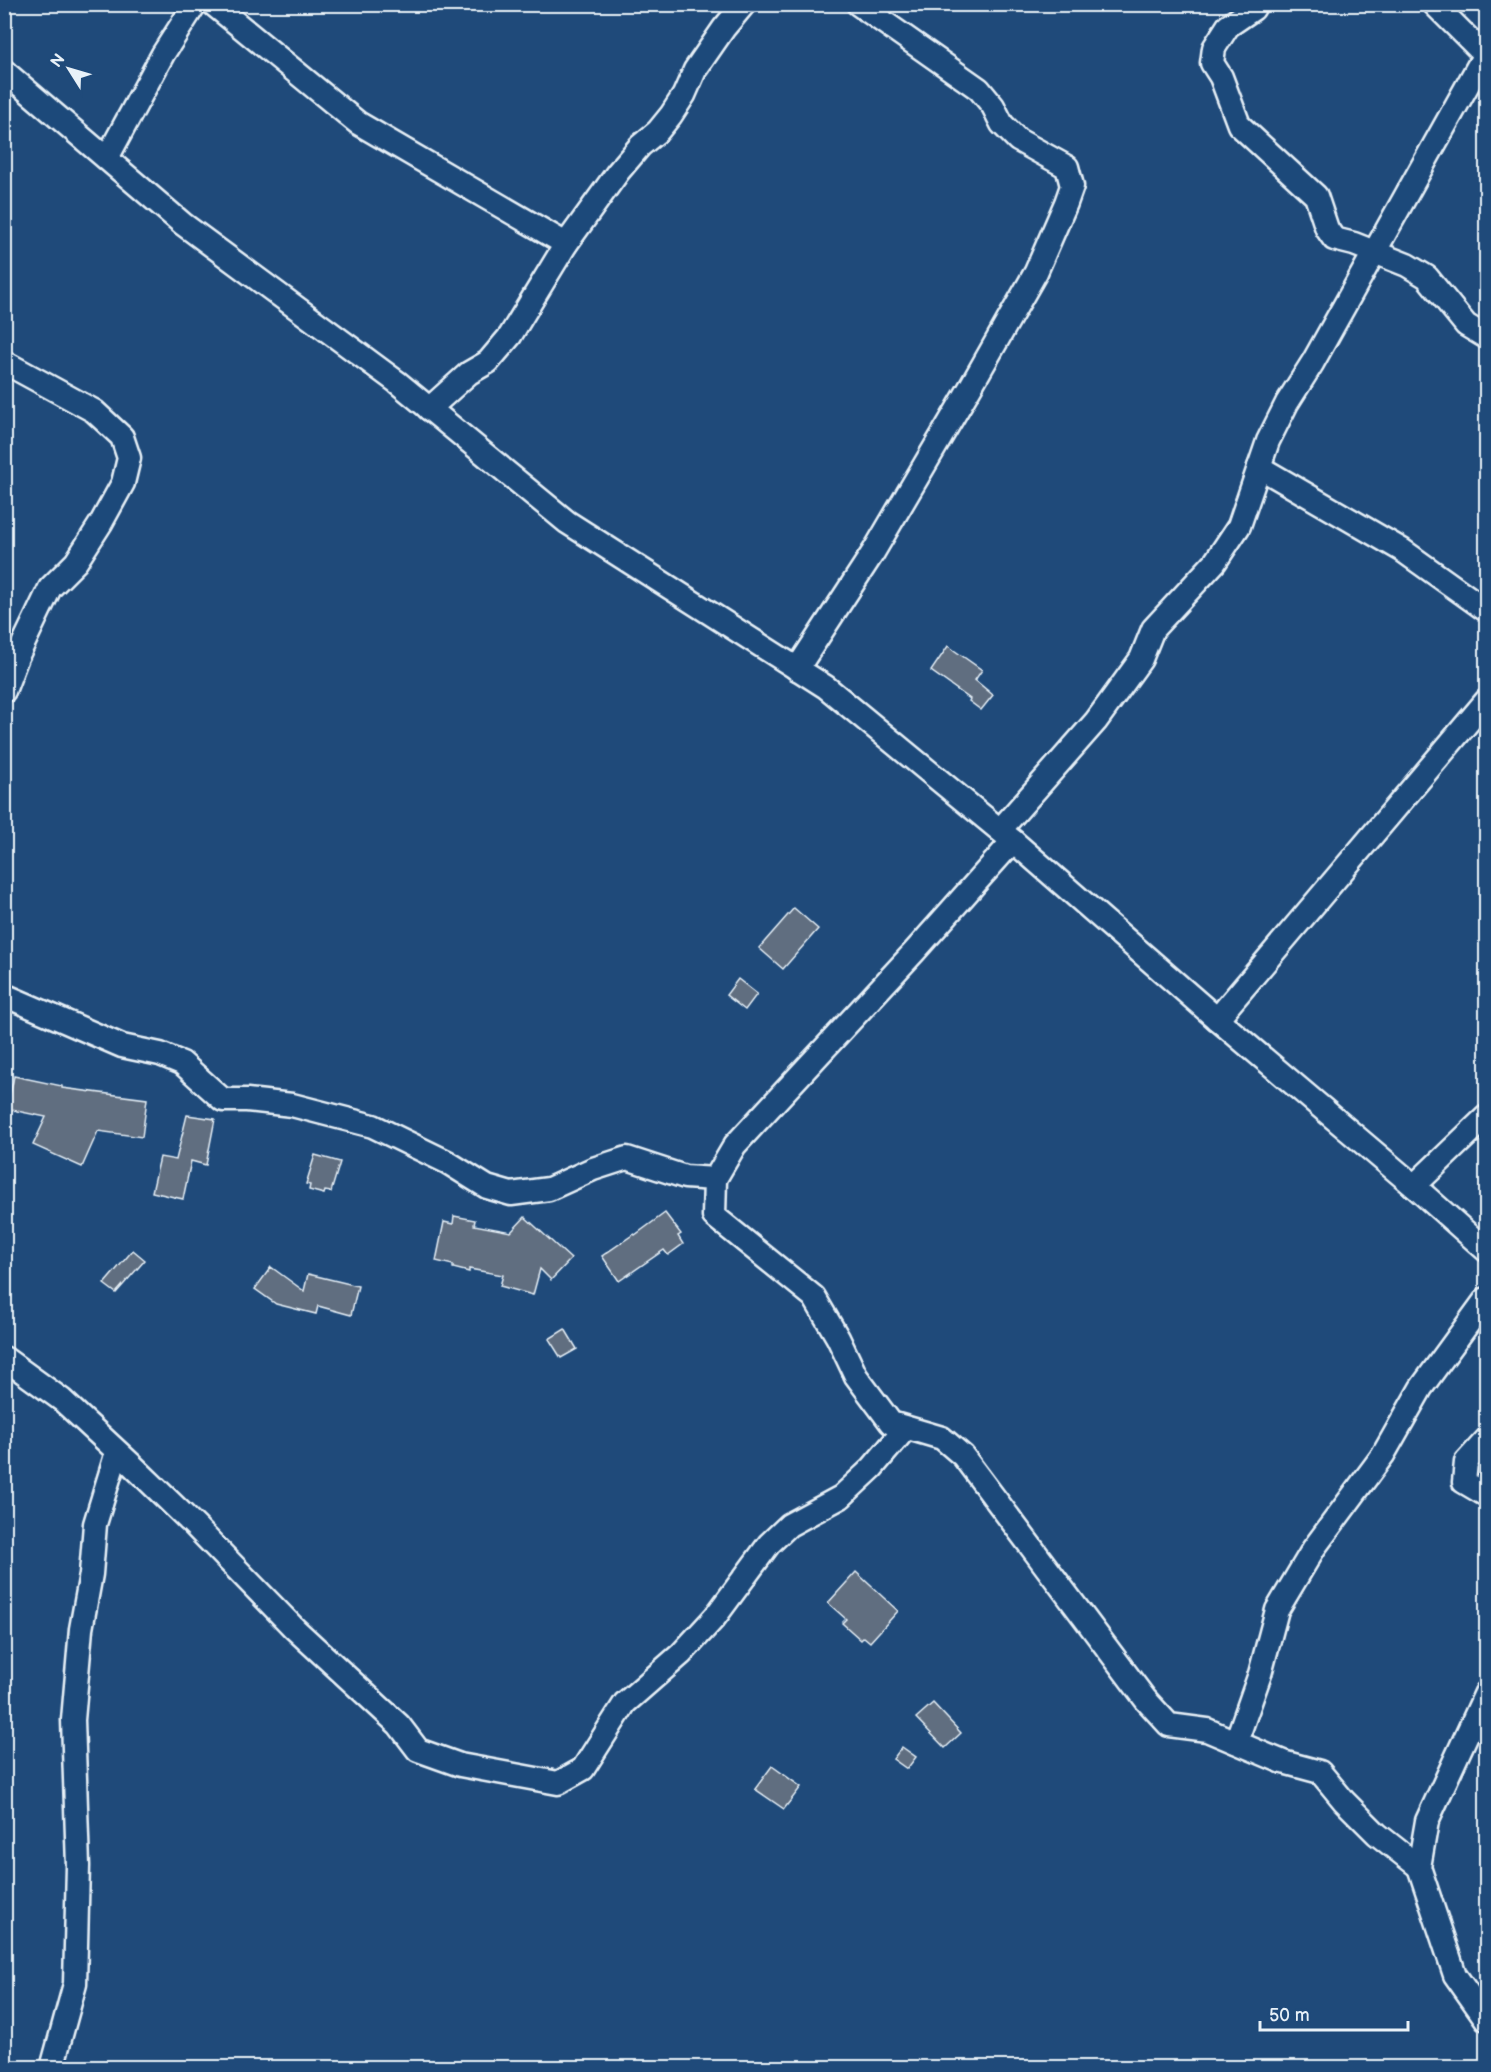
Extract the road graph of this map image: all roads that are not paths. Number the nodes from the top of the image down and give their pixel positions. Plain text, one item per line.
1 (195, 4) edge
2 (213, 4) edge
3 (744, 4) edge
4 (858, 4) edge
5 (1256, 4) edge
6 (1434, 4) edge
7 (1486, 55) edge
8 (4, 71) edge
9 (107, 158) junction
10 (566, 244) junction
11 (1374, 251) junction
12 (1486, 337) edge
13 (4, 362) edge
14 (429, 409) junction
15 (1259, 467) junction
16 (1486, 610) edge
17 (797, 669) junction
18 (4, 691) edge
19 (1486, 701) edge
20 (1007, 835) junction
21 (4, 995) edge
22 (1217, 1019) junction
23 (1486, 1118) edge
24 (716, 1179) junction
25 (1414, 1186) junction
26 (1486, 1250) edge
27 (1486, 1299) edge
28 (4, 1358) edge
29 (906, 1428) junction
30 (1486, 1440) edge
31 (117, 1452) junction
32 (1486, 1495) edge
33 (1486, 1693) edge
34 (1236, 1742) junction
35 (1419, 1867) junction
36 (1486, 2019) edge
37 (52, 2067) edge

1 - 9 street
2 - 10 street
3 - 10 street
4 - 17 street
5 - 11 street
6 - 7 street
7 - 11 street
8 - 9 street
9 - 14 street
10 - 14 street
11 - 12 street
11 - 15 street
13 - 18 street
14 - 17 street
15 - 16 street
15 - 20 street
17 - 20 street
19 - 22 street
20 - 22 street
20 - 24 street
21 - 24 street
22 - 25 street
23 - 25 street
24 - 29 street
25 - 26 street
27 - 34 street
28 - 31 street
29 - 31 street
29 - 34 street
30 - 32 street
31 - 37 street
33 - 35 street
34 - 35 street
35 - 36 street

